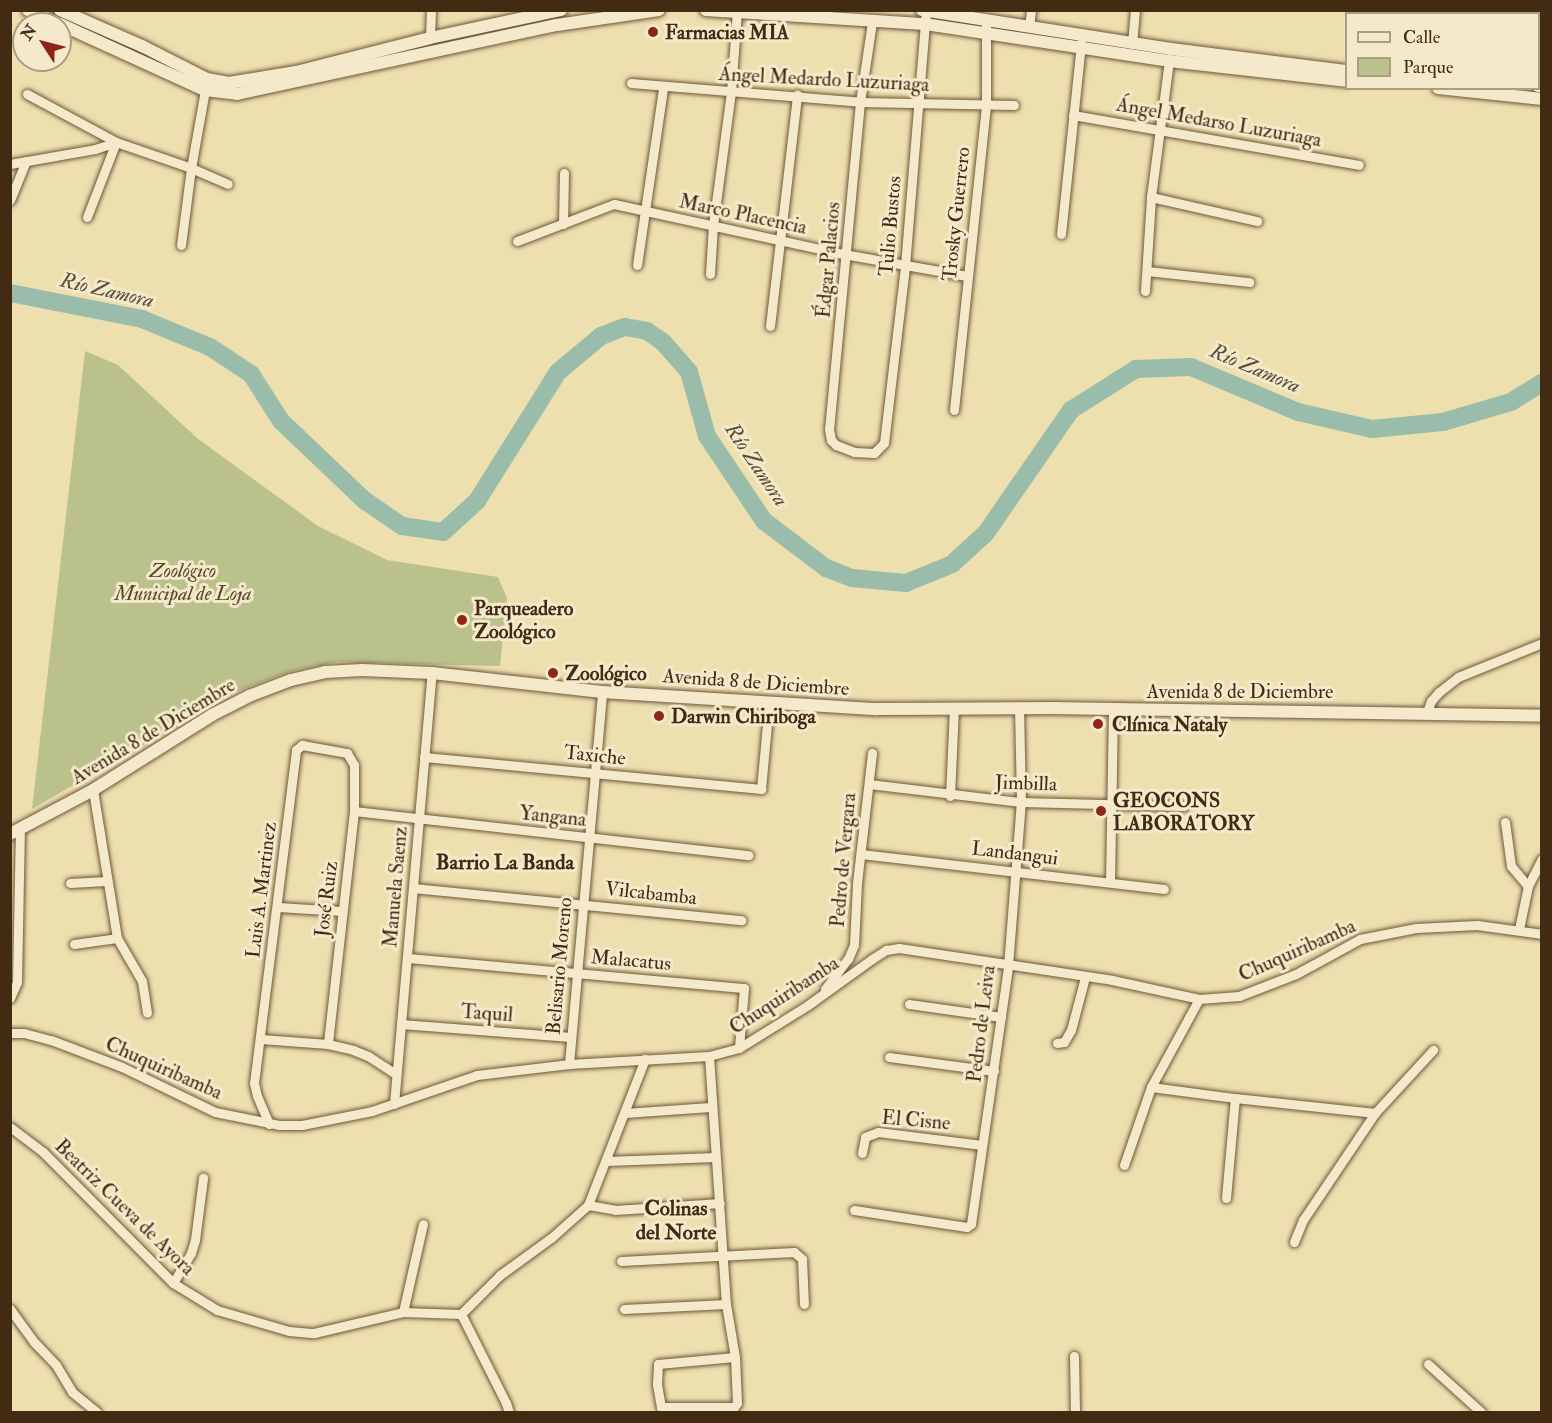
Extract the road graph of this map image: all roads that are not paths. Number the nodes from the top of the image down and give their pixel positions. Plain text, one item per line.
1 (60, 10) edge
2 (431, 10) edge
3 (659, 10) edge
4 (706, 10) edge
5 (1031, 10) edge
6 (1135, 10) edge
7 (555, 11) edge
8 (737, 12) edge
9 (76, 14) edge
10 (925, 15) edge
11 (986, 20) junction
12 (872, 22) junction
13 (554, 25) junction
14 (1029, 27) junction
15 (72, 30) edge
16 (985, 34) junction
17 (1081, 35) junction
18 (430, 38) junction
19 (1132, 44) junction
20 (142, 46) junction
21 (1080, 48) junction
22 (135, 60) junction
23 (1170, 61) junction
24 (1260, 66) junction
25 (1345, 71) edge
26 (1345, 81) edge
27 (631, 83) dead end
28 (206, 85) junction
29 (663, 88) junction
30 (1457, 90) edge
31 (730, 92) junction
32 (27, 94) dead end
33 (797, 95) junction
34 (1542, 99) edge
35 (860, 102) junction
36 (917, 102) junction
37 (986, 104) junction
38 (1014, 105) dead end
39 (1073, 115) junction
40 (1159, 128) junction
41 (116, 142) junction
42 (26, 161) junction
43 (10, 164) edge
44 (1359, 165) dead end
45 (191, 168) junction
46 (564, 173) dead end
47 (228, 184) dead end
48 (1151, 197) junction
49 (10, 200) edge
50 (646, 212) junction
51 (87, 217) dead end
52 (1257, 221) dead end
53 (563, 224) junction
54 (713, 225) junction
55 (1061, 234) dead end
56 (517, 241) dead end
57 (781, 241) junction
58 (181, 245) dead end
59 (847, 254) junction
60 (637, 265) dead end
61 (905, 266) junction
62 (1147, 271) junction
63 (710, 274) dead end
64 (967, 276) junction
65 (1249, 282) dead end
66 (1145, 291) dead end
67 (770, 326) dead end
68 (954, 410) dead end
69 (884, 443) joint
70 (1542, 643) edge
71 (432, 673) junction
72 (602, 692) junction
73 (769, 703) junction
74 (1019, 708) junction
75 (954, 709) junction
76 (1113, 710) junction
77 (1427, 712) junction
78 (1542, 716) edge
79 (872, 753) dead end
80 (424, 757) junction
81 (352, 759) joint
82 (595, 773) junction
83 (869, 784) junction
84 (93, 790) junction
85 (950, 796) junction
86 (1021, 802) junction
87 (1113, 802) junction
88 (1184, 806) dead end
89 (354, 811) junction
90 (419, 819) junction
91 (1505, 822) dead end
92 (15, 833) edge
93 (589, 838) junction
94 (861, 854) junction
95 (748, 855) dead end
96 (1542, 859) edge
97 (1016, 871) junction
98 (106, 880) junction
99 (1110, 882) junction
100 (70, 884) dead end
101 (1528, 886) junction
102 (413, 888) junction
103 (1164, 889) dead end
104 (583, 904) junction
105 (278, 907) junction
106 (342, 911) junction
107 (741, 920) dead end
108 (1519, 929) junction
109 (1542, 934) edge
110 (117, 938) junction
111 (74, 944) dead end
112 (407, 958) junction
113 (1008, 966) junction
114 (577, 974) junction
115 (1085, 977) junction
116 (820, 996) junction
117 (10, 998) edge
118 (1199, 999) junction
119 (909, 1004) dead end
120 (147, 1013) dead end
121 (1001, 1017) junction
122 (401, 1024) junction
123 (10, 1033) edge
124 (571, 1037) junction
125 (261, 1039) junction
126 (1057, 1043) dead end
127 (328, 1044) junction
128 (739, 1048) junction
129 (1433, 1050) dead end
130 (709, 1056) junction
131 (889, 1057) dead end
132 (645, 1059) junction
133 (569, 1064) junction
134 (994, 1071) junction
135 (396, 1074) junction
136 (1151, 1087) junction
137 (1235, 1098) junction
138 (394, 1104) junction
139 (710, 1107) junction
140 (625, 1113) junction
141 (1375, 1113) junction
142 (269, 1124) junction
143 (10, 1126) edge
144 (982, 1145) junction
145 (862, 1153) dead end
146 (715, 1157) junction
147 (606, 1161) junction
148 (1124, 1165) dead end
149 (203, 1178) dead end
150 (1226, 1198) dead end
151 (720, 1203) junction
152 (588, 1206) junction
153 (854, 1210) dead end
154 (423, 1224) dead end
155 (1294, 1242) dead end
156 (724, 1254) junction
157 (621, 1261) dead end
158 (173, 1283) junction
159 (726, 1304) junction
160 (804, 1304) dead end
161 (10, 1309) edge
162 (624, 1309) dead end
163 (403, 1312) junction
164 (461, 1314) junction
165 (1074, 1356) dead end
166 (735, 1357) junction
167 (1428, 1364) dead end
168 (97, 1413) edge
169 (509, 1413) edge
170 (1075, 1413) edge
171 (1481, 1413) edge

1 - 9 main road
2 - 18 street
3 - 13 main road
4 - 8 main road
5 - 14 street
6 - 19 street
7 - 13 street
7 - 18 main road
8 - 12 main road
8 - 31 street
9 - 20 main road
10 - 11 main road
10 - 12 main road
10 - 16 main road
10 - 36 street, Tulio Bustos
11 - 14 main road
11 - 16 street, Trosky Guerrero
12 - 35 street, Édgar Palacios
13 - 28 main road
14 - 17 main road
15 - 22 main road
16 - 21 main road
16 - 37 street, Trosky Guerrero
17 - 19 main road
17 - 21 street
18 - 28 main road
19 - 24 main road
20 - 22 main road
20 - 28 main road
21 - 23 main road
21 - 39 street
22 - 28 main road
23 - 24 main road
23 - 40 street
24 - 25 main road
24 - 26 main road
27 - 29 street, Ángel Medardo Luzuriaga
28 - 45 street
29 - 31 street, Ángel Medardo Luzuriaga
29 - 50 street
30 - 34 main road
31 - 33 street, Ángel Medardo Luzuriaga
31 - 54 street
32 - 41 street
33 - 35 street, Ángel Medardo Luzuriaga
33 - 57 street
35 - 36 street, Ángel Medardo Luzuriaga
35 - 59 street, Édgar Palacios
36 - 37 street, Ángel Medardo Luzuriaga
36 - 61 street, Tulio Bustos
37 - 38 street, Ángel Medardo Luzuriaga
37 - 64 street, Trosky Guerrero
39 - 40 street, Ángel Medarso Luzuriaga
39 - 55 street
40 - 44 street, Ángel Medarso Luzuriaga
40 - 48 street
41 - 42 street
41 - 45 street
41 - 51 street
42 - 43 street
42 - 49 street
45 - 47 street
45 - 58 street
46 - 53 street
48 - 52 street
48 - 62 street
50 - 53 street, Marco Placencia
50 - 54 street, Marco Placencia
50 - 60 street
53 - 56 street, Marco Placencia
54 - 57 street, Marco Placencia
54 - 63 street
57 - 59 street, Marco Placencia
57 - 67 street
59 - 61 street, Marco Placencia
59 - 69 street, Édgar Palacios
61 - 64 street, Marco Placencia
61 - 69 street, Tulio Bustos
62 - 65 street
62 - 66 street
64 - 68 street, Trosky Guerrero
70 - 77 street
71 - 72 main road, Avenida 8 de Diciembre
71 - 80 street, Manuela Saenz
71 - 84 main road, Avenida 8 de Diciembre
72 - 73 main road, Avenida 8 de Diciembre
72 - 82 street, Belisario Moreno
73 - 75 main road, Avenida 8 de Diciembre
73 - 82 street, Taxiche
74 - 75 main road, Avenida 8 de Diciembre
74 - 76 main road, Avenida 8 de Diciembre
74 - 86 street, Pedro de Leiva
75 - 85 street
76 - 77 main road, Avenida 8 de Diciembre
76 - 87 street
77 - 78 main road, Avenida 8 de Diciembre
79 - 83 street, Pedro de Vergara
80 - 82 street, Taxiche
80 - 90 street, Manuela Saenz
81 - 89 street, José Ruiz
81 - 105 street, Luis A. Martinez
82 - 93 street, Belisario Moreno
83 - 85 street, Jimbilla
83 - 94 street, Pedro de Vergara
84 - 92 main road, Avenida 8 de Diciembre
84 - 98 street
85 - 86 street, Jimbilla
86 - 87 street, Jimbilla
86 - 97 street, Pedro de Leiva
87 - 88 street, Jimbilla
87 - 99 street
89 - 90 street, Yangana
89 - 106 street, José Ruiz
90 - 93 street, Yangana
90 - 102 street, Manuela Saenz
91 - 101 street
92 - 117 street
93 - 95 street, Yangana
93 - 104 street, Belisario Moreno
94 - 97 street, Landangui
94 - 116 street, Pedro de Vergara
96 - 101 street
97 - 99 street, Landangui
97 - 113 street, Pedro de Leiva
98 - 100 street
98 - 110 street
99 - 103 street, Landangui
101 - 108 street
102 - 104 street, Vilcabamba
102 - 112 street, Manuela Saenz
104 - 107 street, Vilcabamba
104 - 114 street, Belisario Moreno
105 - 106 street
105 - 125 street, Luis A. Martinez
106 - 127 street, José Ruiz
108 - 109 street, Chuquiribamba
108 - 118 street, Chuquiribamba
110 - 111 street
110 - 120 street
112 - 114 street, Malacatus
112 - 122 street, Manuela Saenz
113 - 115 street, Chuquiribamba
113 - 116 street, Chuquiribamba
113 - 121 street, Pedro de Leiva
114 - 124 street, Belisario Moreno
114 - 128 street, Malacatus
115 - 118 street, Chuquiribamba
115 - 126 street
116 - 128 street, Chuquiribamba
118 - 136 street
119 - 121 street
121 - 134 street, Pedro de Leiva
122 - 124 street, Taquil
122 - 135 street, Manuela Saenz
123 - 142 street, Chuquiribamba
124 - 133 street, Belisario Moreno
125 - 127 street
125 - 142 street, Luis A. Martinez
127 - 135 street
128 - 130 street, Chuquiribamba
129 - 141 street
130 - 132 street, Chuquiribamba
130 - 139 street
131 - 134 street
132 - 133 street, Chuquiribamba
132 - 140 street
133 - 138 street, Chuquiribamba
134 - 144 street, Pedro de Leiva
135 - 138 street, Manuela Saenz
136 - 137 street
136 - 148 street
137 - 141 street
137 - 150 street
138 - 142 street, Chuquiribamba
139 - 140 street
139 - 146 street
140 - 147 street
141 - 155 street
143 - 158 street, Beatriz Cueva de Ayora
144 - 145 street, El Cisne
144 - 153 street, Pedro de Leiva
146 - 147 street
146 - 151 street
147 - 152 street
149 - 158 street
151 - 152 street
151 - 156 street
152 - 164 street
154 - 163 street
156 - 157 street
156 - 159 street
156 - 160 street
158 - 163 street, Beatriz Cueva de Ayora
159 - 162 street
159 - 166 street
161 - 168 street
163 - 164 street, Beatriz Cueva de Ayora
164 - 169 street
165 - 170 street
166 - 166 street
167 - 171 street

